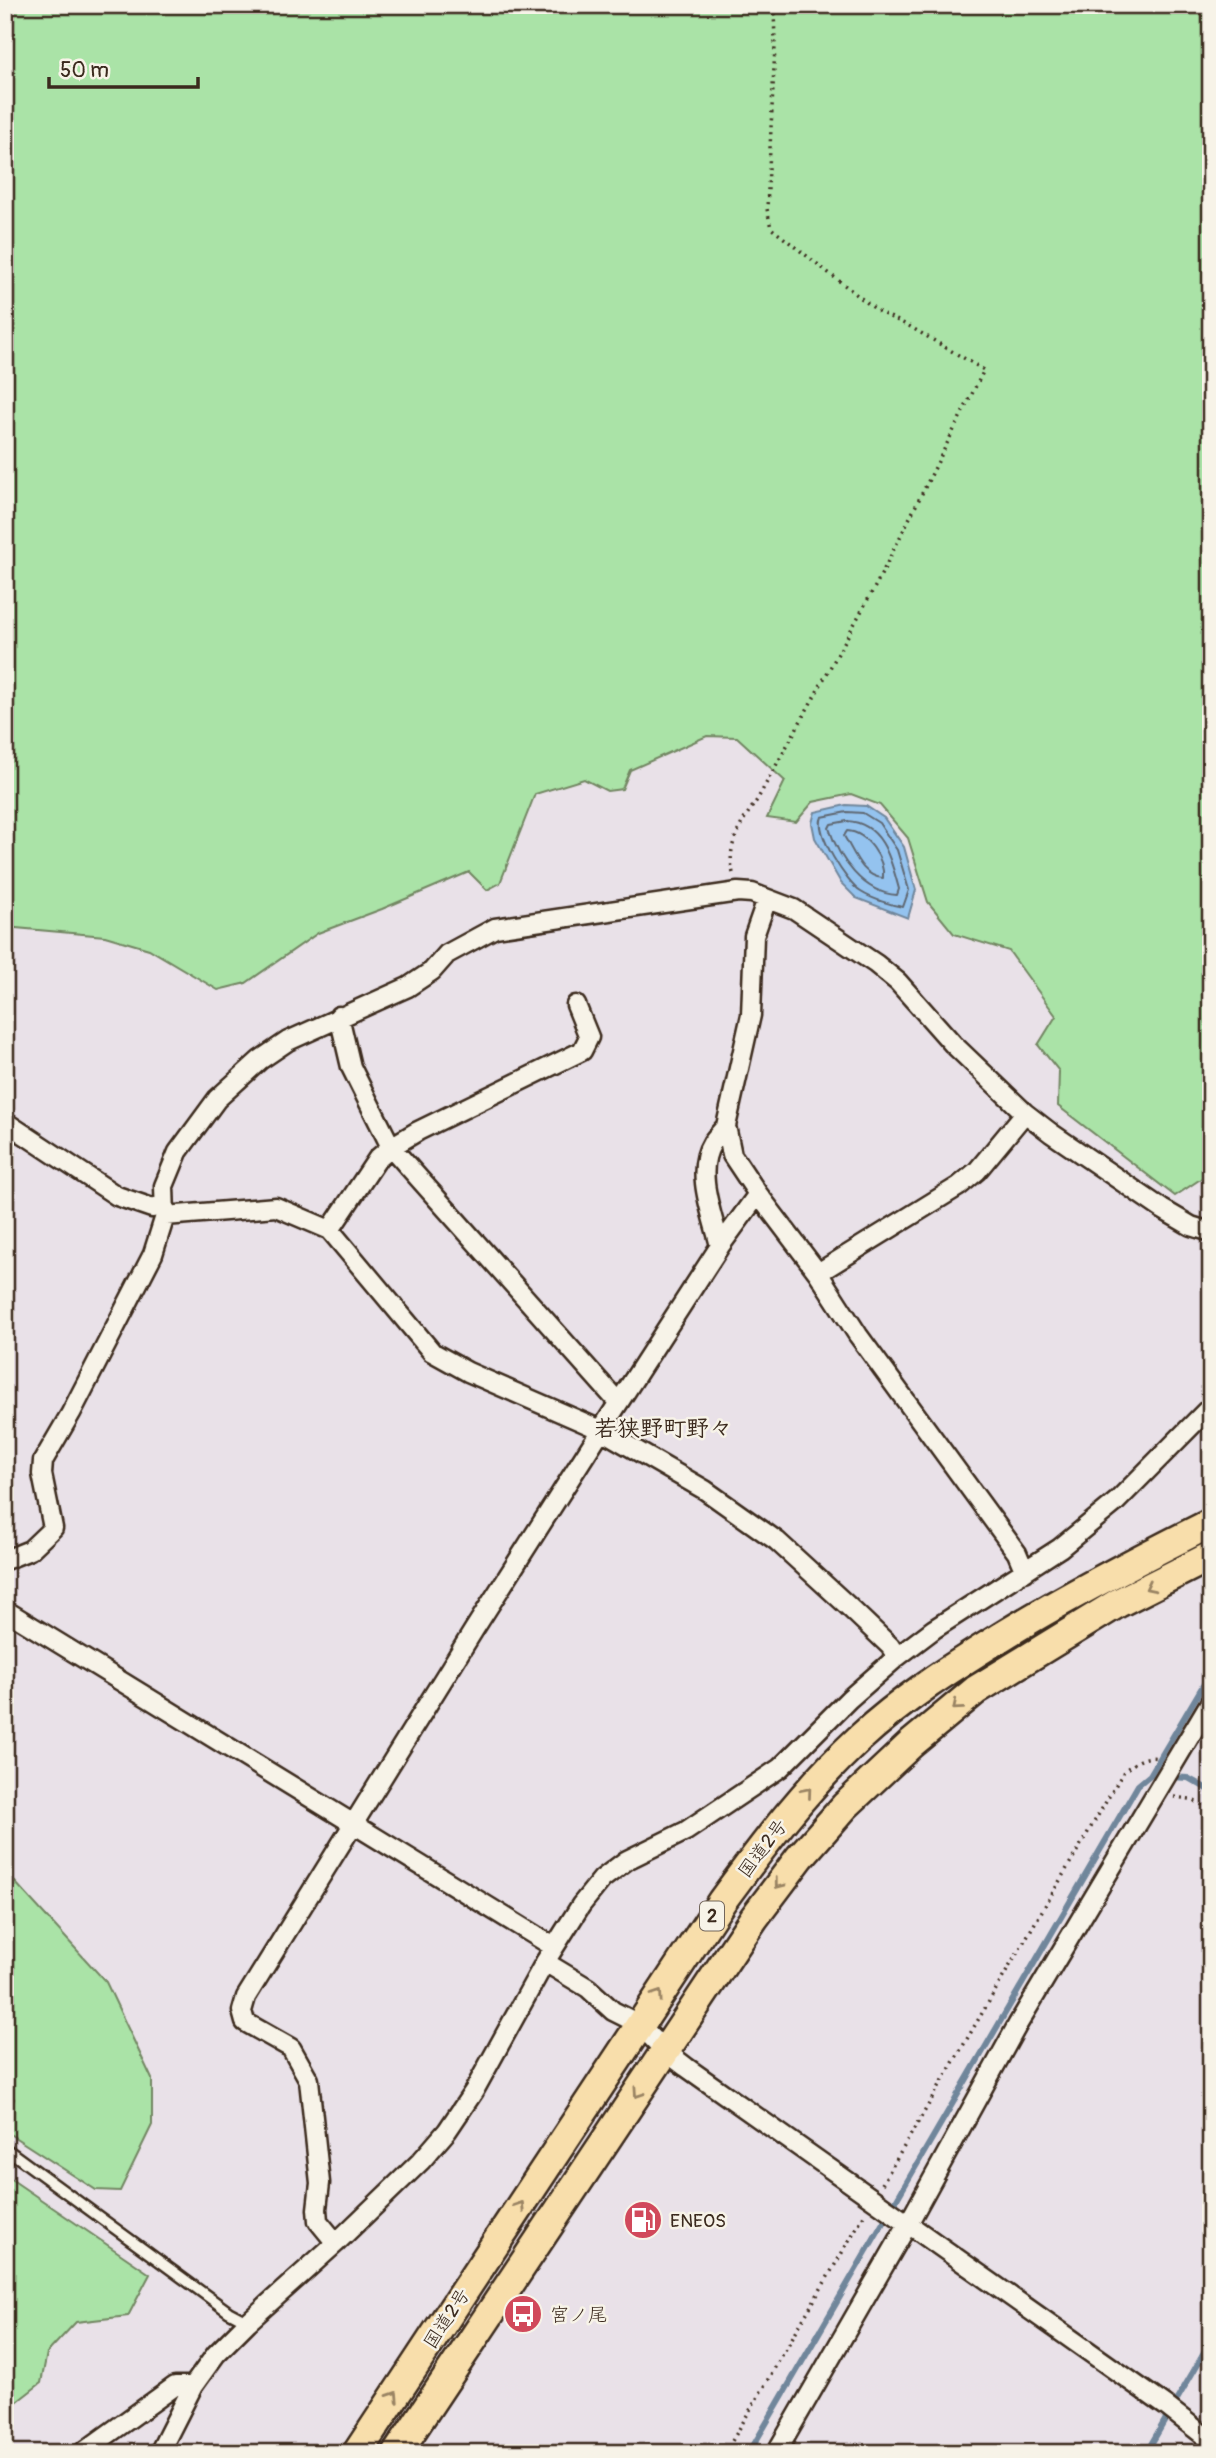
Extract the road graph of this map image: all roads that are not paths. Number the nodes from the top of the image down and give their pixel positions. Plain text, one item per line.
1 (767, 899) junction
2 (576, 1005) dead end
3 (339, 1016) junction
4 (1025, 1113) junction
5 (7, 1126) edge
6 (726, 1126) junction
7 (391, 1147) junction
8 (758, 1194) junction
9 (164, 1210) junction
10 (330, 1230) junction
11 (1211, 1232) edge
12 (720, 1246) junction
13 (818, 1273) junction
14 (618, 1402) junction
15 (1209, 1411) edge
16 (601, 1430) junction
17 (1211, 1523) edge
18 (1211, 1556) edge
19 (5, 1560) edge
20 (1025, 1572) junction
21 (5, 1611) edge
22 (898, 1657) junction
23 (1211, 1701) edge
24 (355, 1824) junction
25 (550, 1954) junction
26 (639, 2024) junction
27 (665, 2051) junction
28 (5, 2148) edge
29 (903, 2221) junction
30 (336, 2243) junction
31 (248, 2322) junction
32 (192, 2386) junction
33 (1211, 2441) edge
34 (82, 2453) edge
35 (159, 2453) edge
36 (357, 2453) edge
37 (397, 2453) edge
38 (776, 2453) edge

1 - 3 street
1 - 4 street
1 - 6 street
2 - 7 street
3 - 7 street
3 - 9 street
4 - 11 street
4 - 13 street
5 - 9 street
6 - 8 street
6 - 12 street
7 - 10 street
7 - 14 street
8 - 12 street
8 - 13 street
9 - 10 street
9 - 19 street
10 - 16 street
12 - 14 street
13 - 20 street
14 - 16 street
15 - 20 street
16 - 22 street
16 - 24 street
26 -> 17 highway, 国道2号 / 2
18 -> 27 highway, 国道2号 / 2
20 - 22 street
21 - 24 street
22 - 25 street
23 - 29 street
24 - 25 street
24 - 30 street
25 - 26 street
25 - 30 street
26 - 27 street
36 -> 26 highway, 国道2号 / 2
27 - 29 street
27 -> 37 highway, 国道2号 / 2
28 - 31 lane
29 - 33 street
29 - 38 street
30 - 31 street
31 - 32 street
32 - 34 street
32 - 35 street

